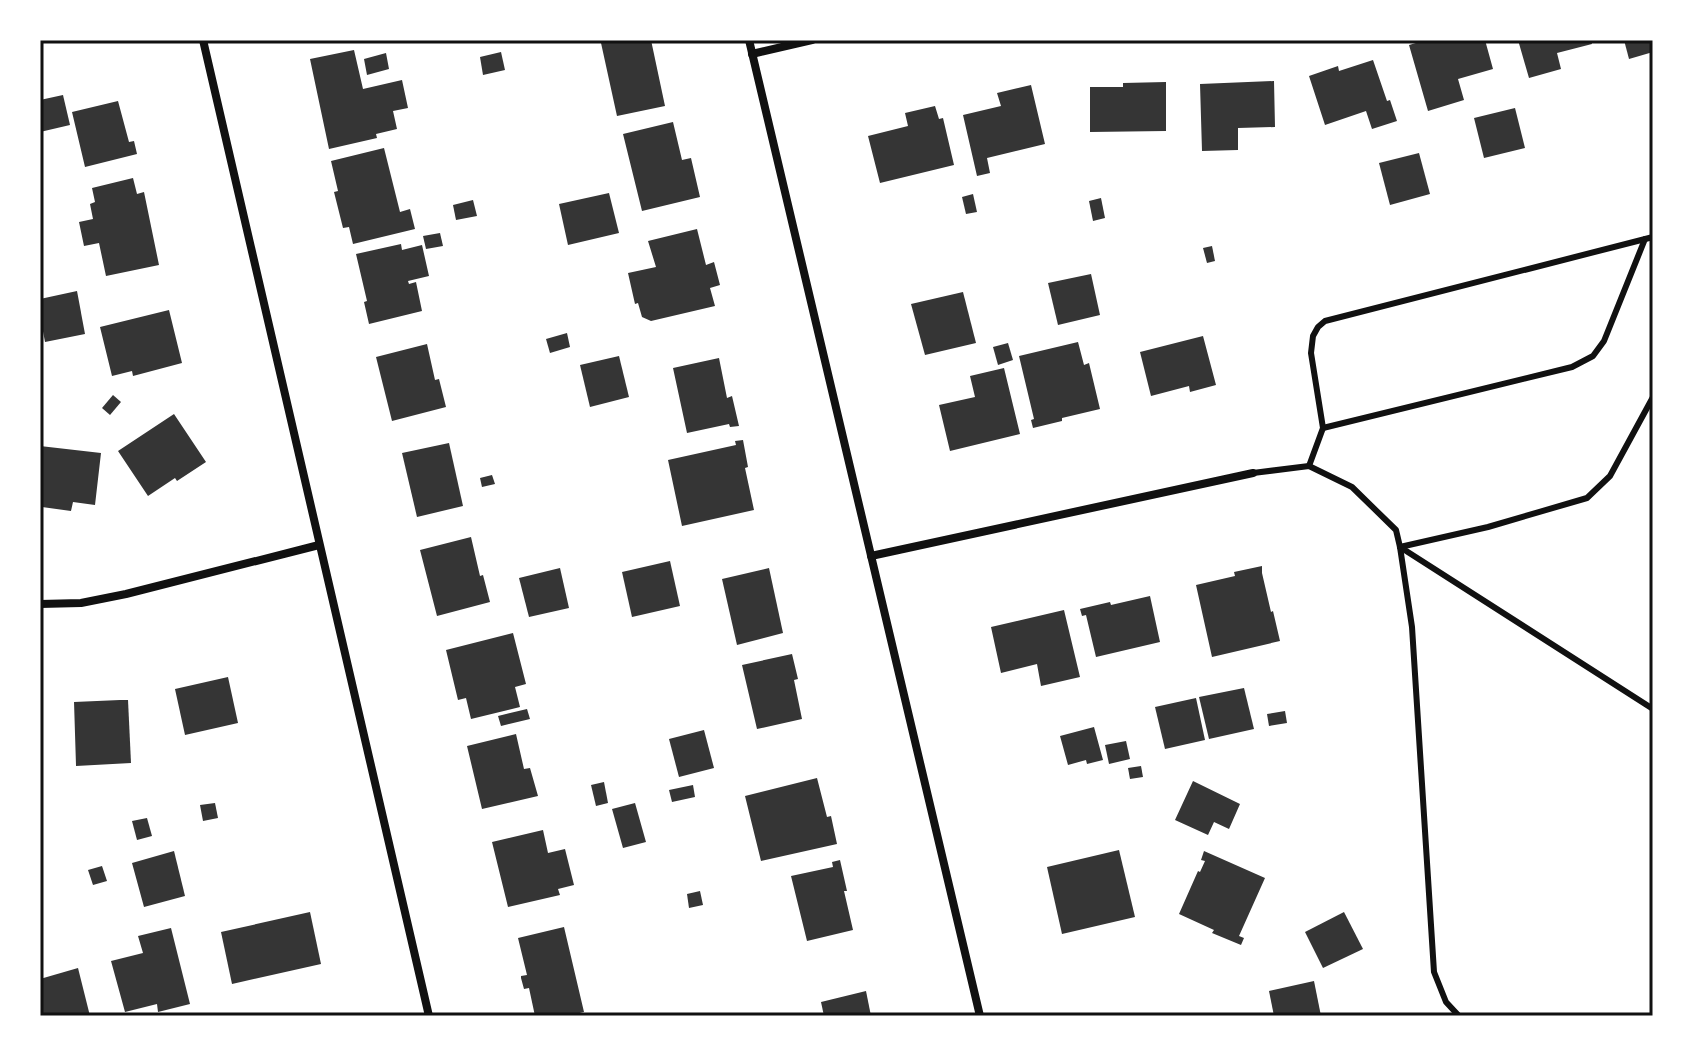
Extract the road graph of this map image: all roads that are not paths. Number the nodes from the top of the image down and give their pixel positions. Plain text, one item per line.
1 (203, 40) edge
2 (749, 40) edge
3 (812, 40) edge
4 (752, 54) junction
5 (1653, 237) edge
6 (1645, 239) junction
7 (1653, 397) edge
8 (1323, 428) junction
9 (1309, 466) junction
10 (1253, 473) joint
11 (319, 545) junction
12 (1400, 547) junction
13 (871, 556) junction
14 (40, 604) edge
15 (1653, 709) edge
16 (429, 1016) edge
17 (980, 1016) edge
18 (1459, 1016) edge

1 - 11 street
2 - 4 street
3 - 4 street
4 - 13 street
5 - 6 lane
6 - 8 lane
6 - 8 lane
7 - 12 lane
8 - 9 lane
9 - 10 lane
9 - 12 lane
10 - 13 street
11 - 14 street
11 - 16 street
12 - 15 lane
12 - 18 lane
13 - 17 street

